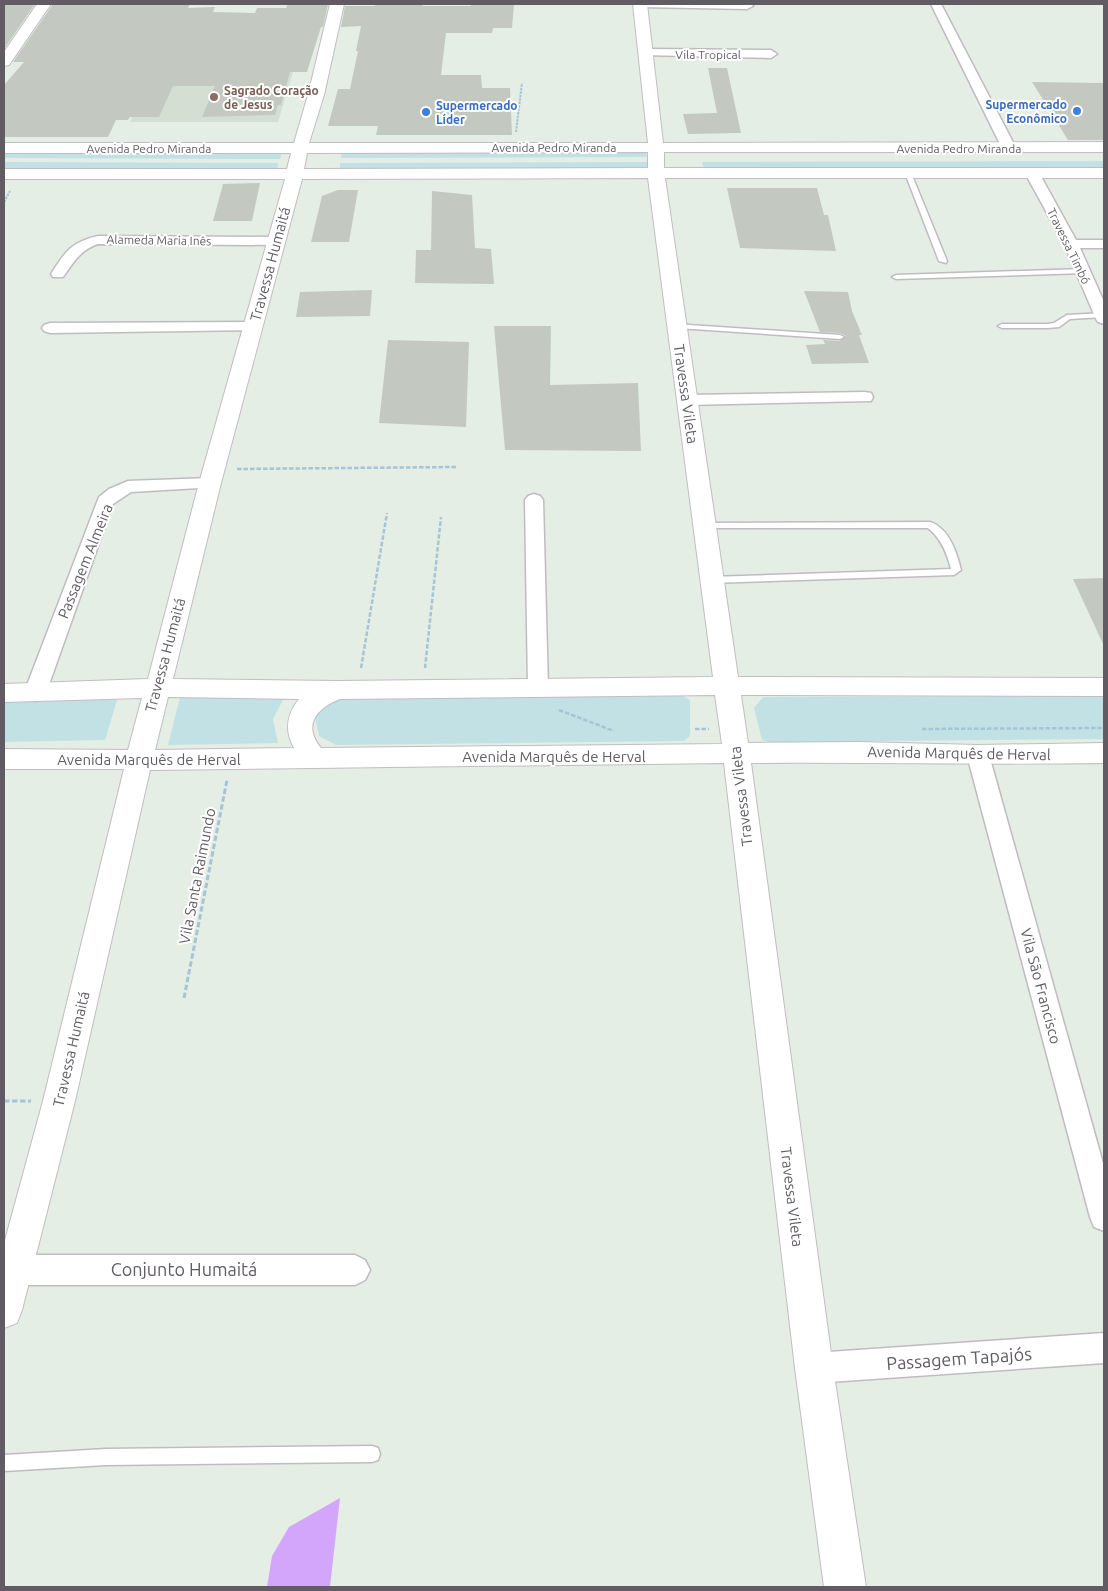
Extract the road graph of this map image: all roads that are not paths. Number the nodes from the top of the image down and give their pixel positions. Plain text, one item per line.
1 (44, 4) edge
2 (337, 4) edge
3 (640, 4) edge
4 (936, 4) edge
5 (748, 6) dead end
6 (645, 53) junction
7 (772, 54) dead end
8 (4, 62) edge
9 (1104, 147) edge
10 (4, 148) edge
11 (1009, 148) junction
12 (1104, 158) edge
13 (4, 160) edge
14 (657, 160) junction
15 (298, 161) junction
16 (908, 173) junction
17 (1032, 173) junction
18 (1104, 173) edge
19 (4, 174) edge
20 (277, 241) junction
21 (1071, 244) junction
22 (1104, 244) edge
23 (943, 261) dead end
24 (1083, 272) junction
25 (58, 274) dead end
26 (896, 277) dead end
27 (1103, 317) edge
28 (677, 326) junction
29 (1002, 326) dead end
30 (253, 327) junction
31 (50, 328) dead end
32 (840, 337) dead end
33 (865, 397) dead end
34 (687, 400) junction
35 (210, 483) junction
36 (534, 500) dead end
37 (704, 526) junction
38 (711, 580) junction
39 (727, 686) junction
40 (1104, 687) edge
41 (158, 688) junction
42 (538, 688) junction
43 (347, 690) junction
44 (4, 693) edge
45 (35, 693) junction
46 (734, 742) junction
47 (1104, 754) edge
48 (978, 755) junction
49 (314, 758) junction
50 (4, 759) edge
51 (139, 761) junction
52 (1104, 1217) edge
53 (14, 1270) junction
54 (355, 1270) dead end
55 (4, 1310) edge
56 (1104, 1348) edge
57 (814, 1368) junction
58 (372, 1454) dead end
59 (4, 1463) edge
60 (845, 1587) edge

1 - 8 main road
2 - 15 main road, Travessa Humaitá
3 - 5 street
3 - 6 main road, Travessa Vileta
4 - 11 street
6 - 7 street, Vila Tropical
6 - 14 main road, Travessa Vileta
9 - 11 main road, Avenida Pedro Miranda
10 - 15 main road, Avenida Pedro Miranda
11 - 14 main road, Avenida Pedro Miranda
12 - 14 main road, Avenida Pedro Miranda
13 - 15 main road, Avenida Pedro Miranda
14 - 15 main road, Avenida Pedro Miranda
14 - 15 main road, Avenida Pedro Miranda
14 - 16 main road, Avenida Pedro Miranda
14 - 28 main road, Travessa Vileta
15 - 19 main road, Avenida Pedro Miranda
15 - 20 main road, Travessa Humaitá
16 - 17 main road, Avenida Pedro Miranda
16 - 23 lane
17 - 18 main road, Avenida Pedro Miranda
17 - 21 street, Travessa Timbó
20 - 25 street, Alameda Maria Inês
20 - 30 main road, Travessa Humaitá
21 - 22 street
21 - 24 street, Travessa Timbó
24 - 26 lane
24 - 27 street, Travessa Timbó
27 - 29 lane
28 - 32 lane
28 - 34 main road, Travessa Vileta
30 - 31 street
30 - 35 main road, Travessa Humaitá
33 - 34 street
34 - 37 main road, Travessa Vileta
35 - 41 main road, Travessa Humaitá
35 - 45 street, Passagem Almeira
36 - 42 street
37 - 38 main road, Travessa Vileta
37 - 38 lane
38 - 39 main road, Travessa Vileta
39 - 40 main road
39 - 42 main road
39 - 46 main road, Travessa Vileta
41 - 43 main road
41 - 45 main road
41 - 51 main road, Travessa Humaitá
42 - 43 main road
43 - 49 main road
44 - 45 main road
46 - 48 main road, Avenida Marquês de Herval
46 - 49 main road, Avenida Marquês de Herval
46 - 57 main road, Travessa Vileta
47 - 48 main road, Avenida Marquês de Herval
48 - 52 street, Vila São Francisco
49 - 51 main road, Avenida Marquês de Herval
50 - 51 main road, Avenida Marquês de Herval
51 - 53 main road, Travessa Humaitá
53 - 54 street, Conjunto Humaitá
53 - 55 main road, Travessa Humaitá
56 - 57 street, Passagem Tapajós
57 - 60 main road, Travessa Vileta
58 - 59 lane

